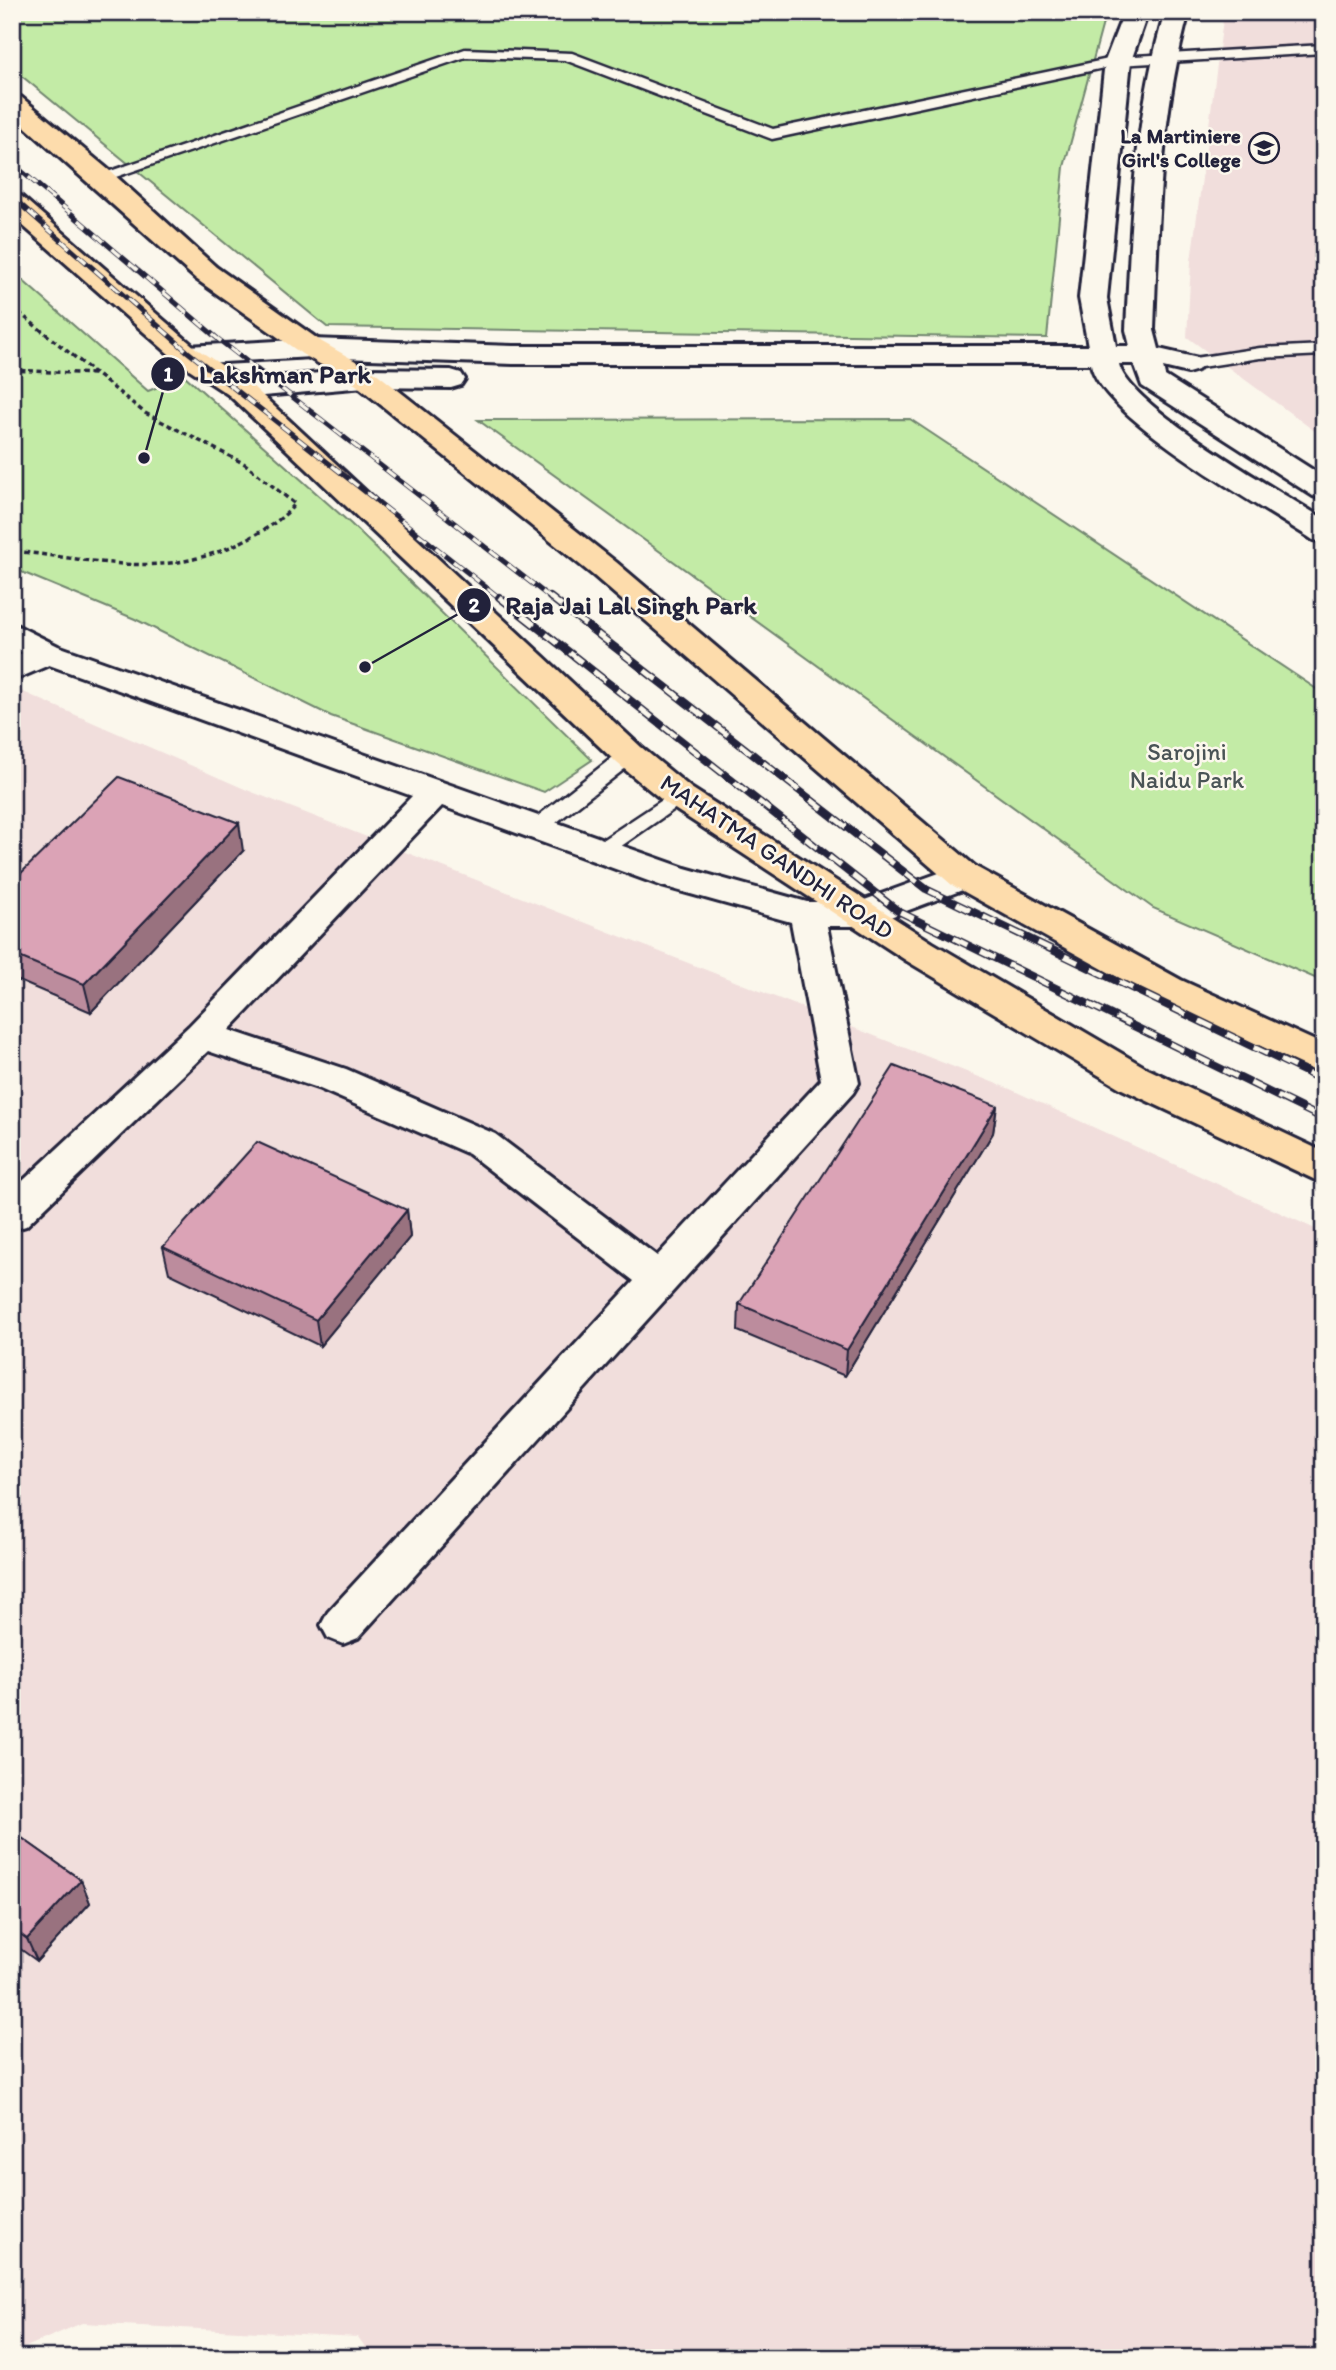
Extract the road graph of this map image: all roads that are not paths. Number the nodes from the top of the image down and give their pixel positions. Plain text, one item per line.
1 (1136, 12) edge
2 (1177, 12) edge
3 (1324, 49) edge
4 (1164, 57) junction
5 (1118, 61) junction
6 (12, 102) edge
7 (101, 177) junction
8 (12, 202) edge
9 (312, 348) junction
10 (1324, 350) edge
11 (187, 355) junction
12 (1188, 364) joint
13 (1150, 367) junction
14 (1106, 368) junction
15 (365, 378) junction
16 (239, 389) junction
17 (1324, 489) edge
18 (1324, 533) edge
19 (12, 633) edge
20 (47, 653) junction
21 (12, 671) edge
22 (629, 755) junction
23 (436, 792) junction
24 (679, 796) junction
25 (536, 828) junction
26 (600, 851) junction
27 (964, 876) junction
28 (807, 914) junction
29 (862, 914) junction
30 (202, 1035) junction
31 (1324, 1061) edge
32 (1324, 1169) edge
33 (12, 1215) edge
34 (659, 1279) junction
35 (343, 1625) dead end

1 - 5 street
2 - 4 street
3 - 4 lane
4 - 5 lane
4 - 13 street
5 - 7 lane
5 - 14 street
6 - 7 main road
7 - 9 main road
8 - 11 main road, MAHATMA GANDHI ROAD
9 - 11 street
9 - 14 street
9 - 15 main road
10 - 12 lane
11 - 16 main road, MAHATMA GANDHI ROAD
12 - 13 street
13 - 14 street
13 - 17 street
14 - 15 street
14 - 18 street
15 - 16 street
15 - 27 main road
16 - 22 main road, MAHATMA GANDHI ROAD
19 - 20 street
20 - 21 street
20 - 23 street
22 - 24 main road, MAHATMA GANDHI ROAD
22 - 25 lane
23 - 25 street
23 - 30 street
24 - 26 lane
24 - 29 main road, MAHATMA GANDHI ROAD
25 - 26 street
26 - 28 street
27 - 29 street
27 - 31 main road
28 - 29 street
28 - 34 street
29 - 32 main road, MAHATMA GANDHI ROAD
30 - 33 street
30 - 34 street
34 - 35 street

